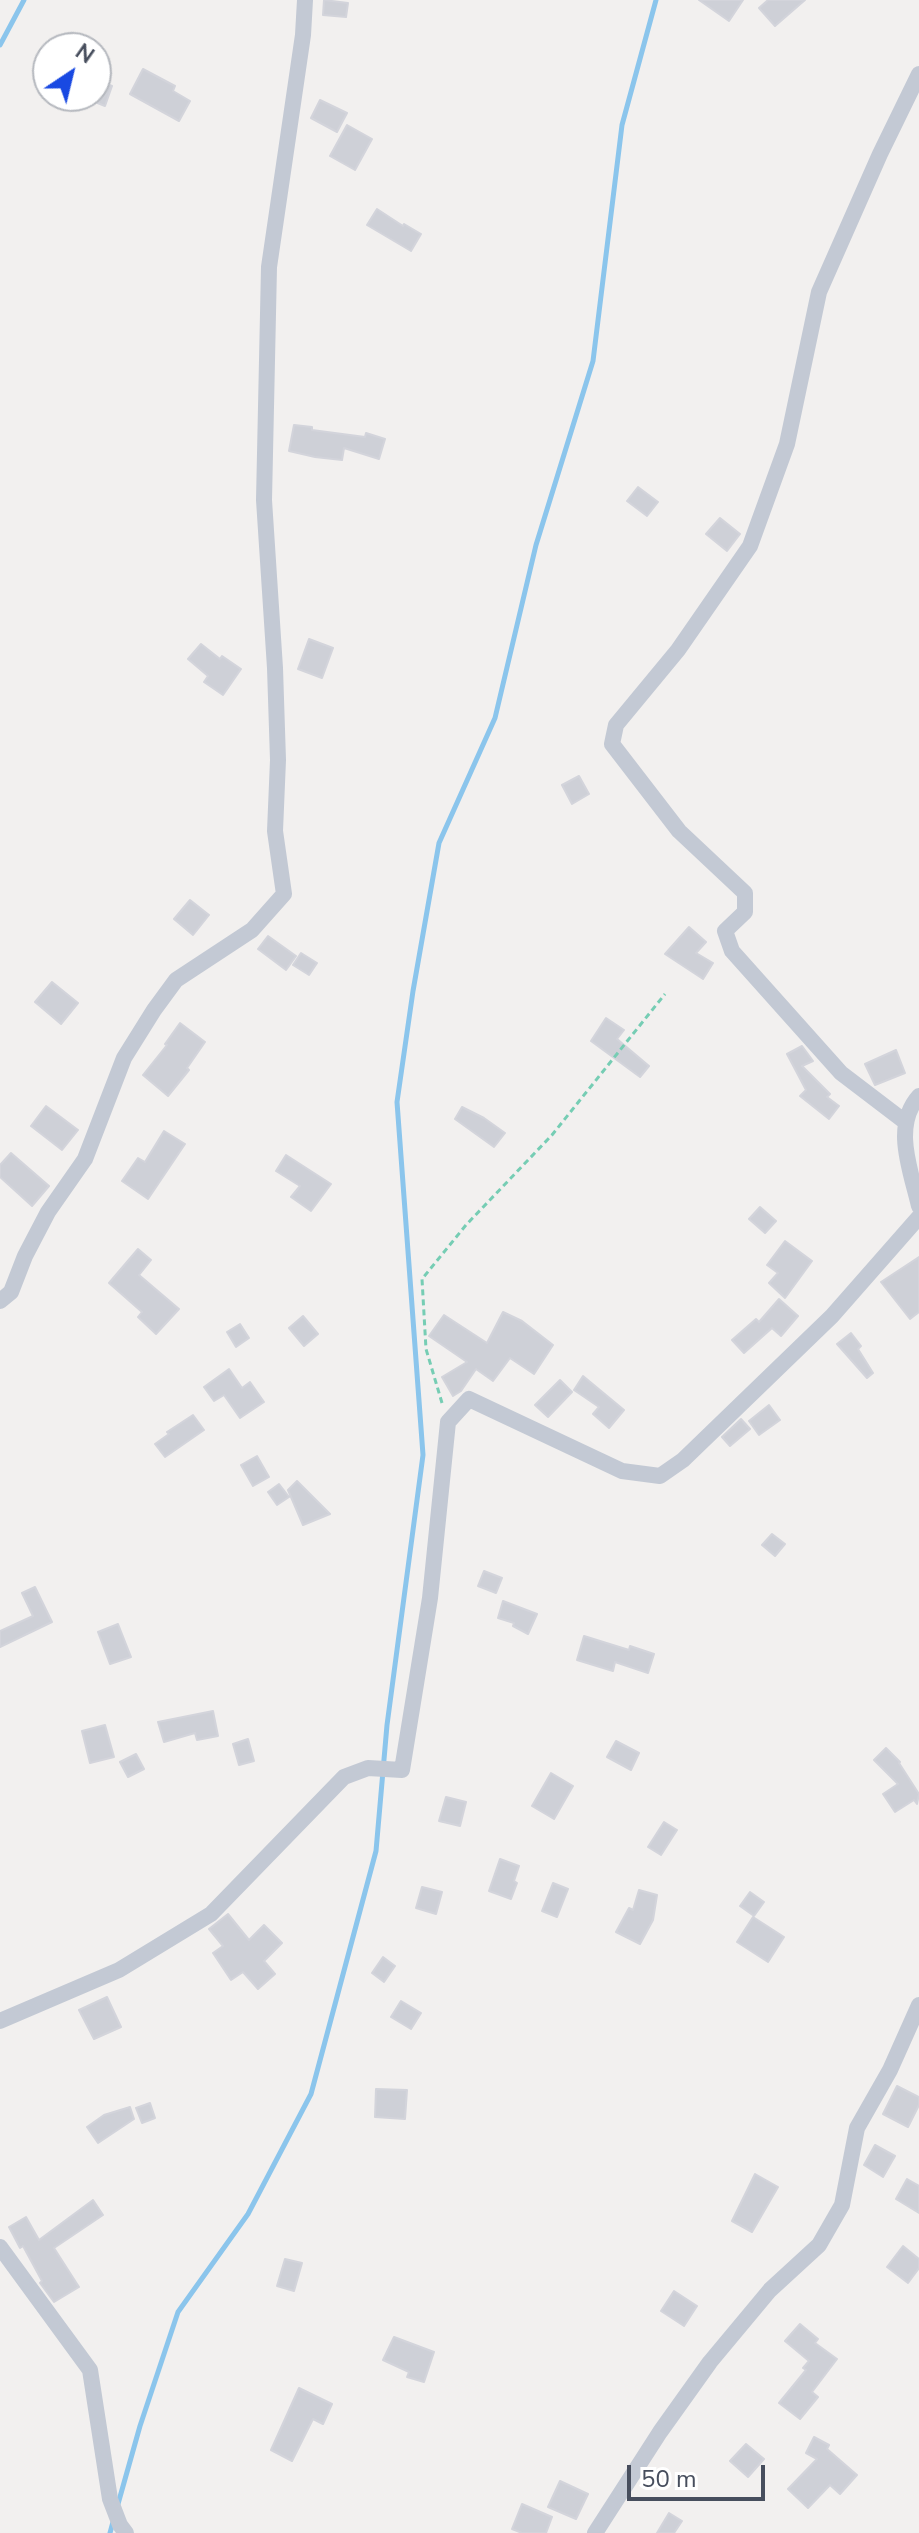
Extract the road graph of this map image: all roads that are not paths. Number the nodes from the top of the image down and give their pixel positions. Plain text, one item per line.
1 (305, 0) edge
2 (919, 74) edge
3 (919, 1096) edge
4 (904, 1121) junction
5 (919, 1206) edge
6 (919, 1217) edge
7 (0, 1301) edge
8 (919, 2005) edge
9 (0, 2021) edge
10 (0, 2247) edge
11 (126, 2533) edge
12 (595, 2533) edge

1 - 7 street
2 - 4 street
3 - 4 street
4 - 5 street
6 - 9 street
8 - 12 street
10 - 11 street

